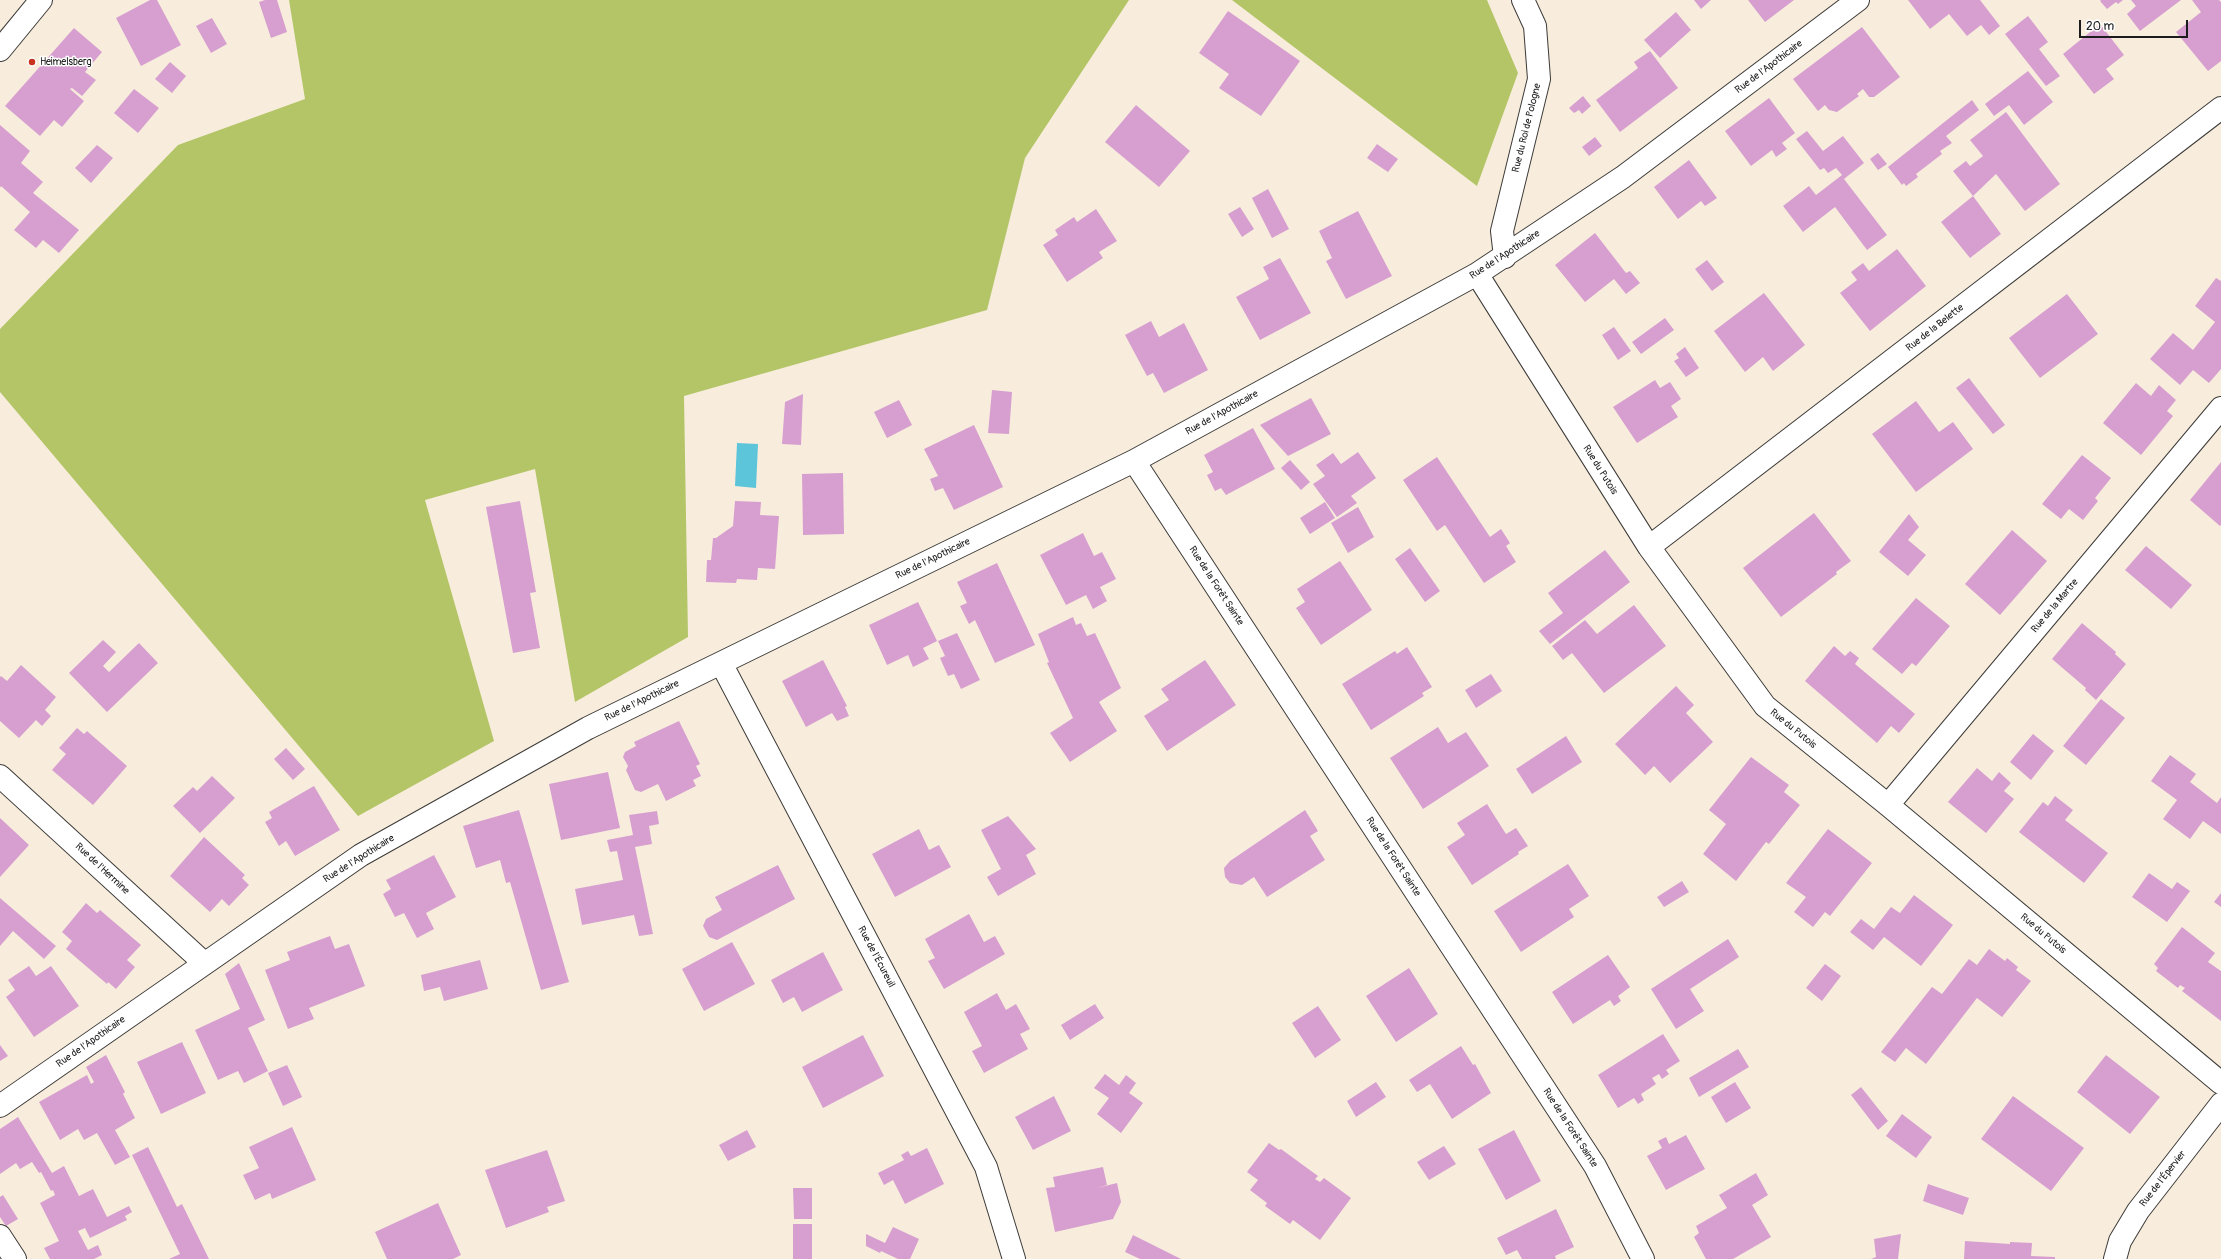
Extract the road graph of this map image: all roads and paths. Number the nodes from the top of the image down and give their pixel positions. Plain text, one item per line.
1 (41, 0) edge
2 (1523, 0) edge
3 (1858, 0) edge
4 (0, 50) edge
5 (2221, 108) edge
6 (1504, 257) junction
7 (1477, 274) junction
8 (2221, 408) edge
9 (1134, 461) junction
10 (1649, 548) junction
11 (721, 663) junction
12 (0, 776) edge
13 (1888, 805) junction
14 (204, 963) junction
15 (2221, 1083) edge
16 (2221, 1104) edge
17 (0, 1106) edge
18 (0, 1236) edge
19 (15, 1259) edge
20 (1014, 1259) edge
21 (1643, 1259) edge
22 (2115, 1259) edge

1 - 4 street
2 - 6 street, Rue du Roi de Pologne
3 - 6 street, Rue de l'Apothicaire
5 - 10 street, Rue de la Belette
6 - 7 street, Rue de l'Apothicaire
7 - 9 street, Rue de l'Apothicaire
7 - 10 street, Rue du Putois
8 - 13 street, Rue de la Martre
9 - 11 street, Rue de l'Apothicaire
9 - 21 street, Rue de la Forêt Sainte
10 - 13 street, Rue du Putois
11 - 14 street, Rue de l'Apothicaire
11 - 20 street, Rue de l'Écureuil
12 - 14 street, Rue de l'Hermine
13 - 15 street, Rue du Putois
14 - 17 street, Rue de l'Apothicaire
16 - 22 street, Rue de l'Épervier
18 - 19 street

